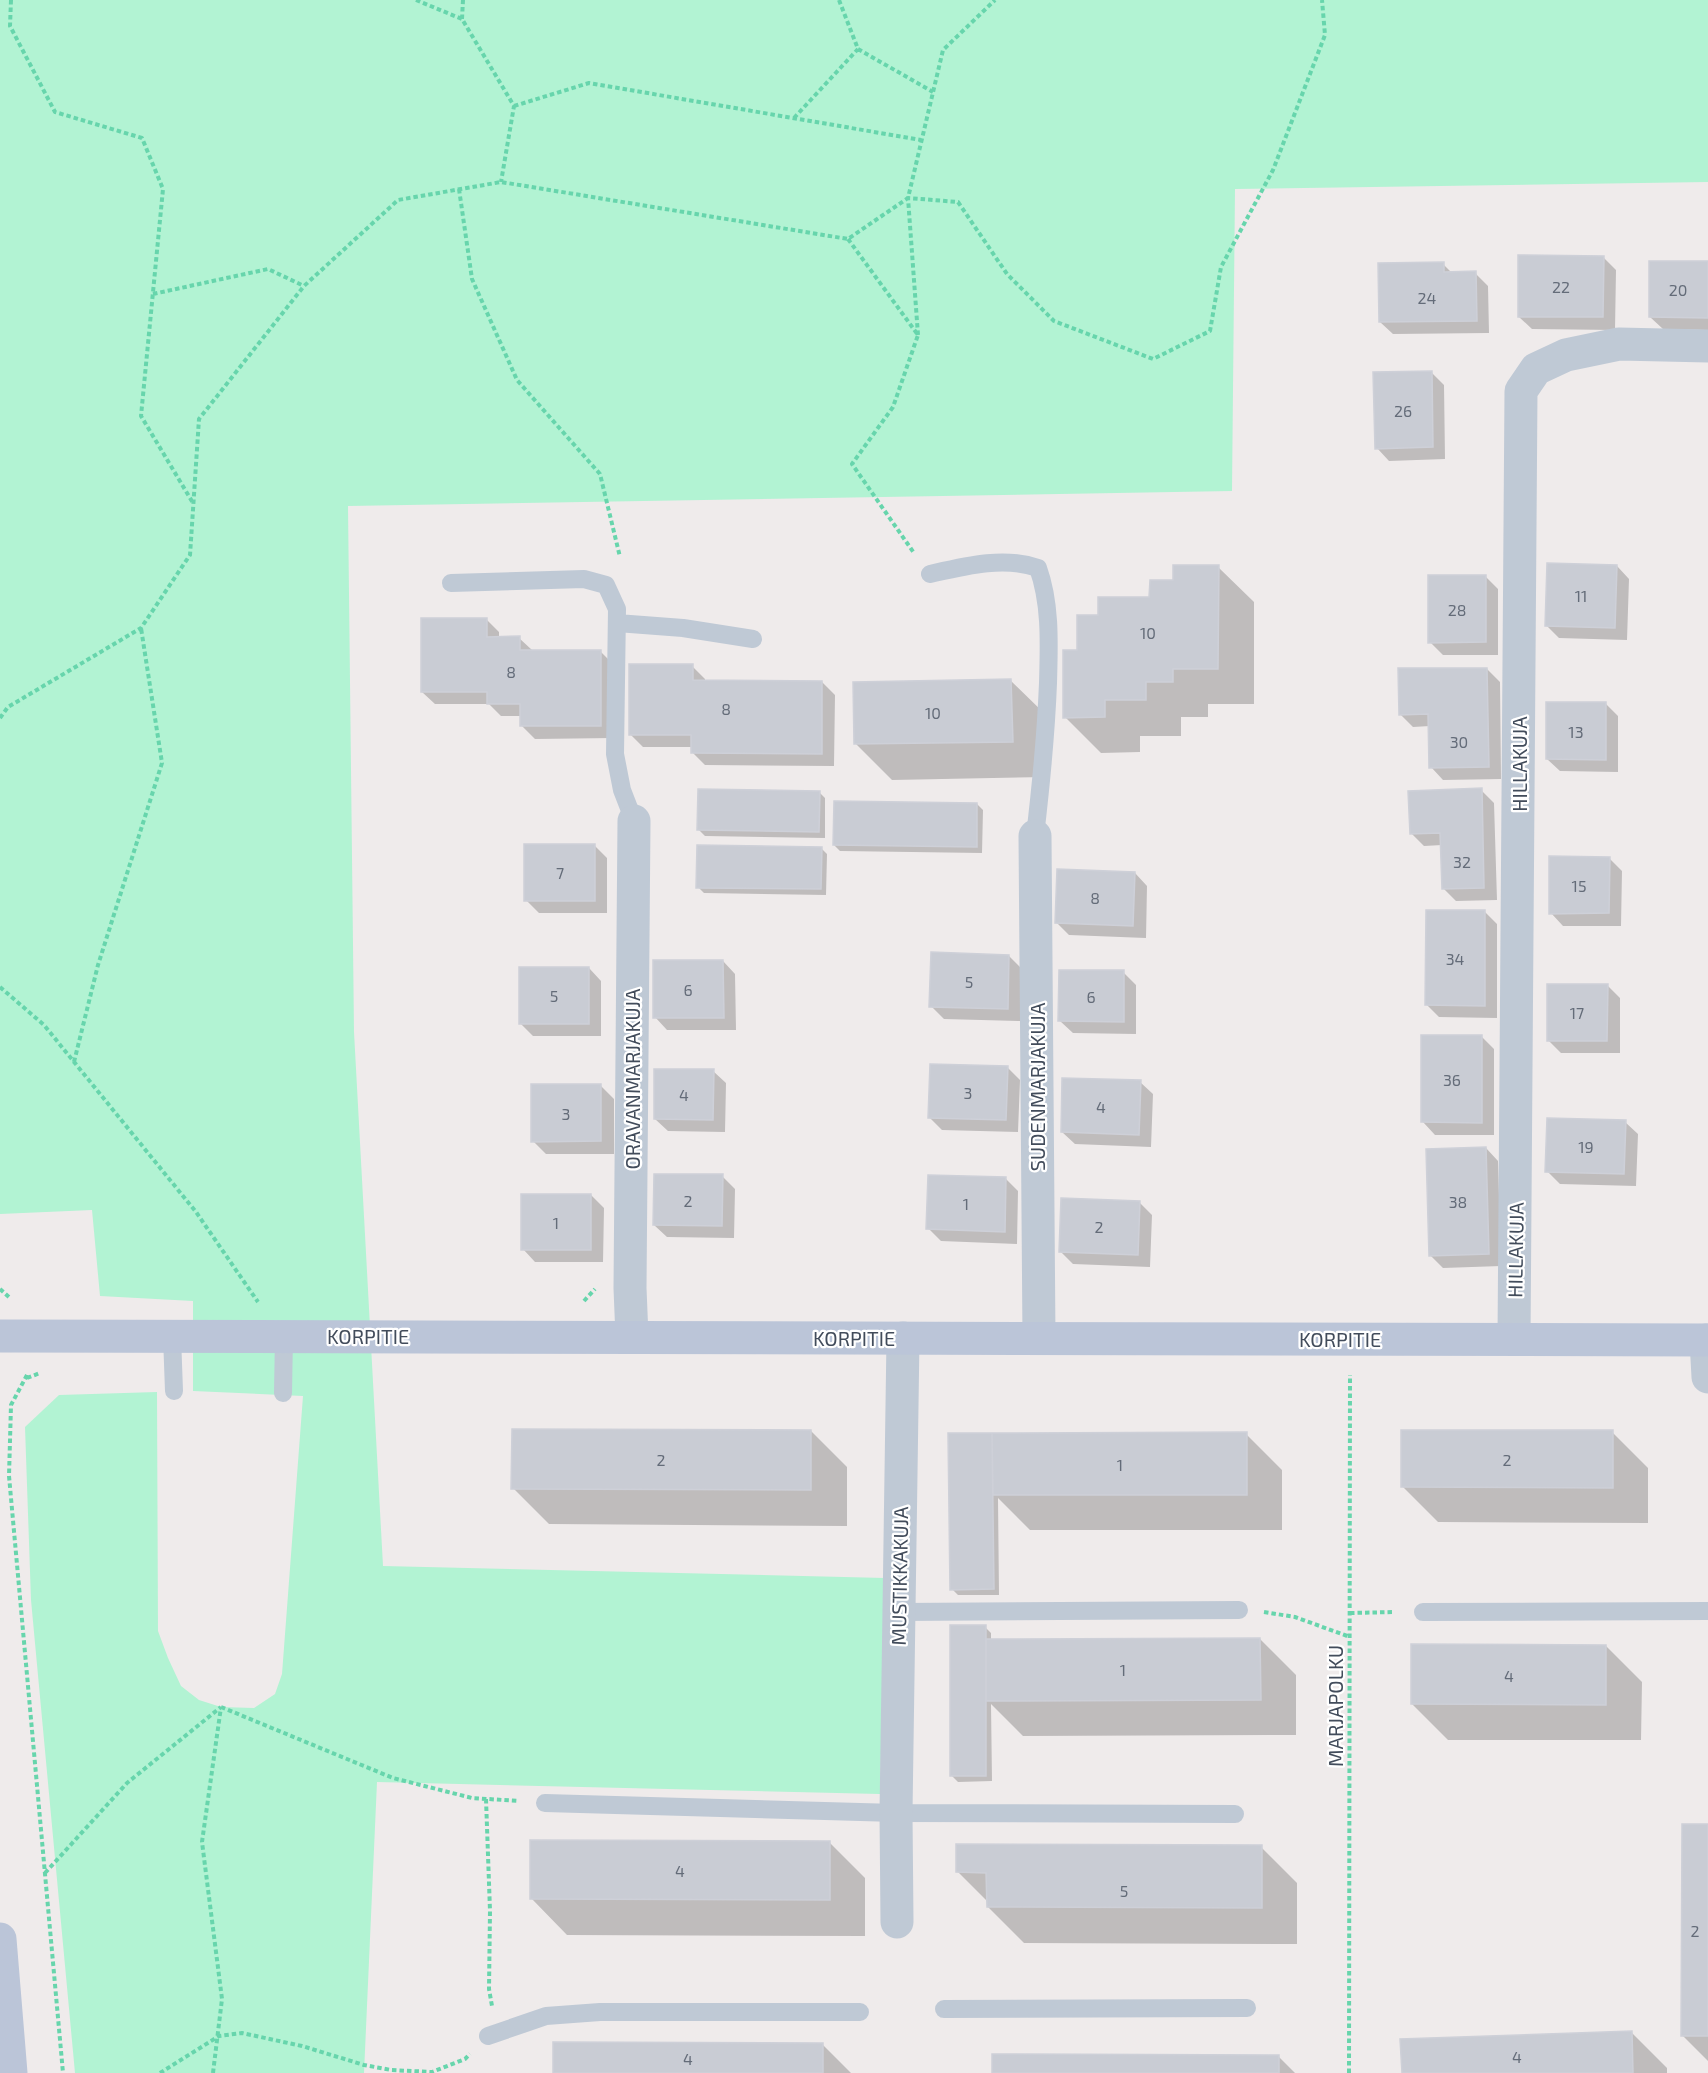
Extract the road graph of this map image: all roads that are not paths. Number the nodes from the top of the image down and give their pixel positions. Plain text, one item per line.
1 (1708, 346) edge
2 (930, 574) road end
3 (451, 583) dead end
4 (617, 623) junction
5 (753, 639) dead end
6 (634, 821) joint
7 (1035, 836) joint
8 (12, 1336) edge
9 (172, 1336) junction
10 (284, 1336) junction
11 (632, 1337) junction
12 (903, 1338) junction
13 (1039, 1338) junction
14 (1514, 1339) junction
15 (1707, 1340) edge
16 (1708, 1377) edge
17 (174, 1391) dead end
18 (283, 1393) dead end
19 (1239, 1610) road end
20 (1708, 1611) edge
21 (899, 1612) junction
22 (1423, 1612) road end
23 (545, 1803) road end
24 (896, 1813) junction
25 (1235, 1814) dead end
26 (897, 1922) dead end
27 (0, 1939) edge
28 (1247, 2008) dead end
29 (944, 2009) dead end
30 (860, 2012) dead end
31 (493, 2035) road end
32 (11, 2073) edge

1 - 14 street, HILLAKUJA
2 - 7 lane
3 - 4 lane
4 - 5 lane
4 - 6 lane
6 - 11 street, ORAVANMARJAKUJA
7 - 13 street, SUDENMARJAKUJA
8 - 9 street, KORPITIE
9 - 10 street, KORPITIE
9 - 17 lane
10 - 11 street, KORPITIE
10 - 18 lane
11 - 12 street, KORPITIE
12 - 13 street, KORPITIE
12 - 21 street, MUSTIKKAKUJA
13 - 14 street, KORPITIE
14 - 15 street, KORPITIE
15 - 16 street
19 - 21 lane
20 - 22 lane
21 - 24 street, MUSTIKKAKUJA
23 - 24 lane
24 - 25 lane
24 - 26 street, MUSTIKKAKUJA
27 - 32 street
28 - 29 lane
30 - 31 lane

